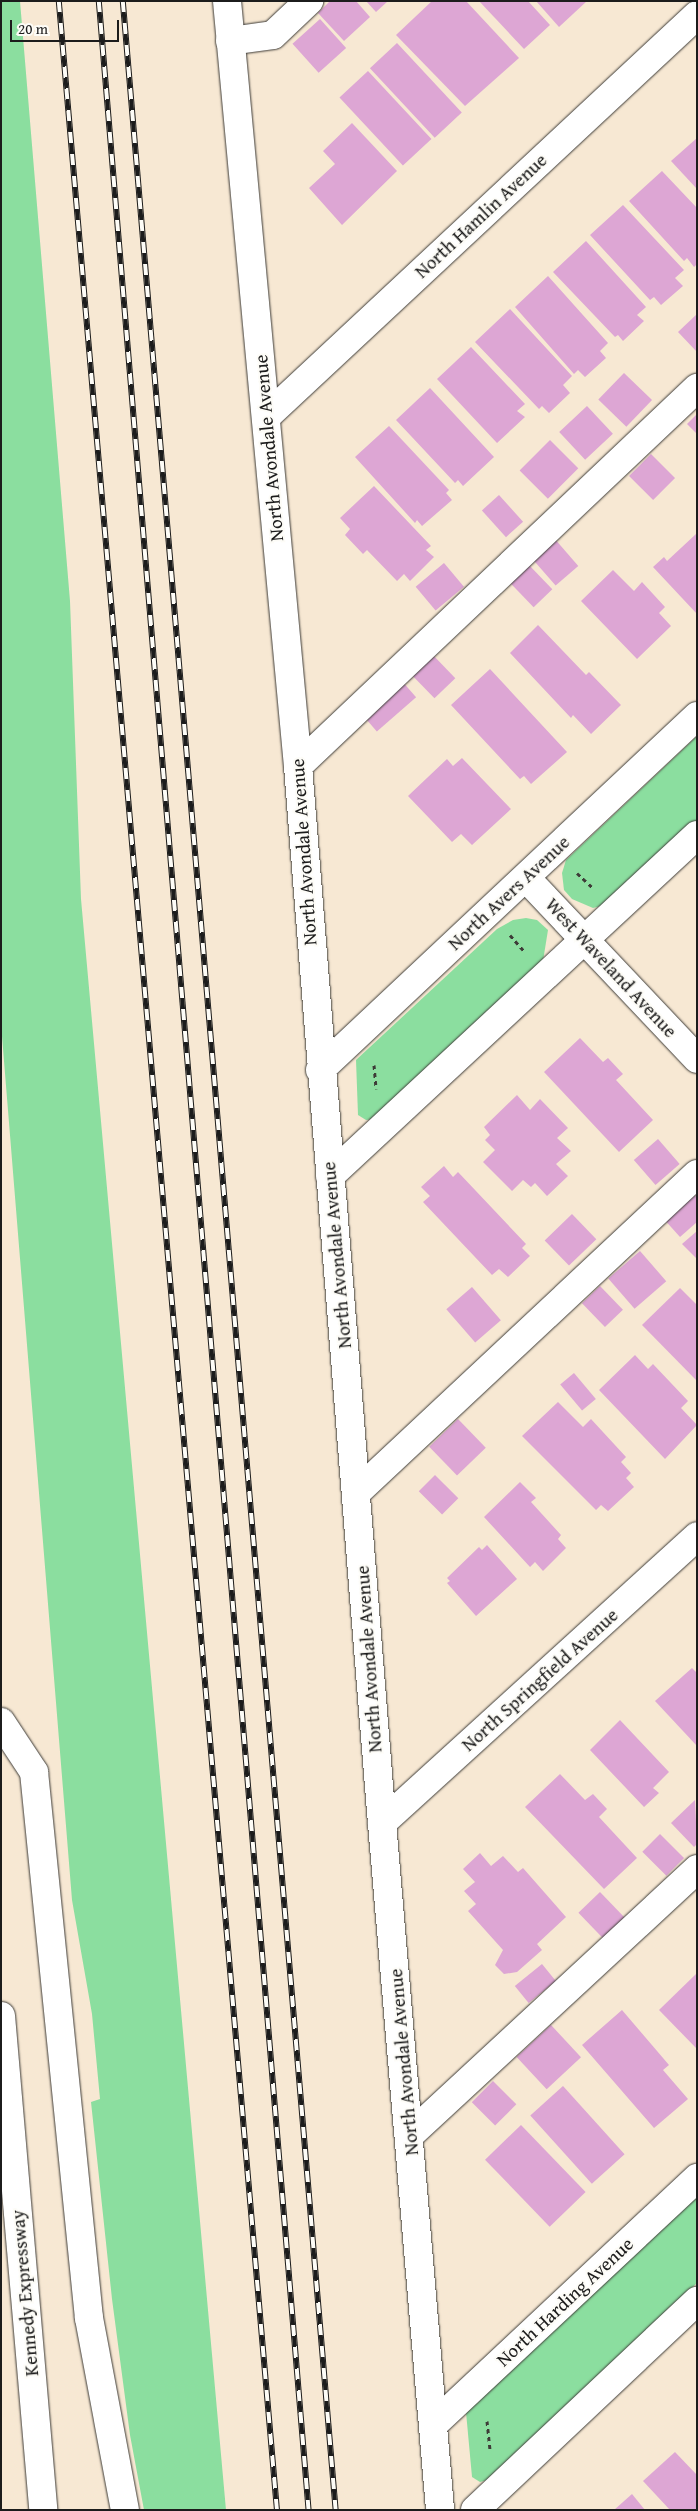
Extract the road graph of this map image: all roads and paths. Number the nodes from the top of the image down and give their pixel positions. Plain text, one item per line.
1 (227, 1) edge
2 (309, 1) edge
3 (697, 14) edge
4 (230, 41) junction
5 (697, 388) edge
6 (266, 417) junction
7 (697, 716) edge
8 (298, 766) junction
9 (697, 835) edge
10 (574, 870) dead end
11 (526, 878) junction
12 (599, 894) dead end
13 (504, 928) dead end
14 (584, 940) junction
15 (527, 954) dead end
16 (697, 1059) edge
17 (374, 1060) dead end
18 (320, 1070) junction
19 (377, 1099) dead end
20 (697, 1174) edge
21 (330, 1176) junction
22 (356, 1493) junction
23 (697, 1536) edge
24 (1, 1722) edge
25 (382, 1823) junction
26 (697, 1869) edge
27 (1, 2016) edge
28 (411, 2134) junction
29 (697, 2178) edge
30 (697, 2301) edge
31 (487, 2418) dead end
32 (433, 2425) junction
33 (491, 2462) dead end
34 (42, 2510) edge
35 (125, 2510) edge
36 (440, 2510) edge
37 (476, 2510) edge

1 - 4 main road, North Avondale Avenue
2 - 4 main road
3 - 6 main road, North Hamlin Avenue
4 - 6 main road, North Avondale Avenue
5 - 8 main road
6 - 8 main road, North Avondale Avenue
7 - 11 main road, North Avers Avenue
8 - 18 main road, North Avondale Avenue
9 - 14 main road
10 - 12 path
11 - 14 main road, West Waveland Avenue
11 - 18 main road, North Avers Avenue
13 - 15 path
14 - 16 main road, West Waveland Avenue
14 - 21 main road
17 - 19 path
18 - 21 main road, North Avondale Avenue
20 - 22 main road
21 - 22 main road, North Avondale Avenue
22 - 25 main road, North Avondale Avenue
23 - 25 main road, North Springfield Avenue
24 - 35 main road
25 - 28 main road, North Avondale Avenue
26 - 28 main road
27 - 34 main road, Kennedy Expressway
28 - 32 main road, North Avondale Avenue
29 - 32 main road, North Harding Avenue
30 - 37 main road
31 - 33 path
32 - 36 main road, North Avondale Avenue

